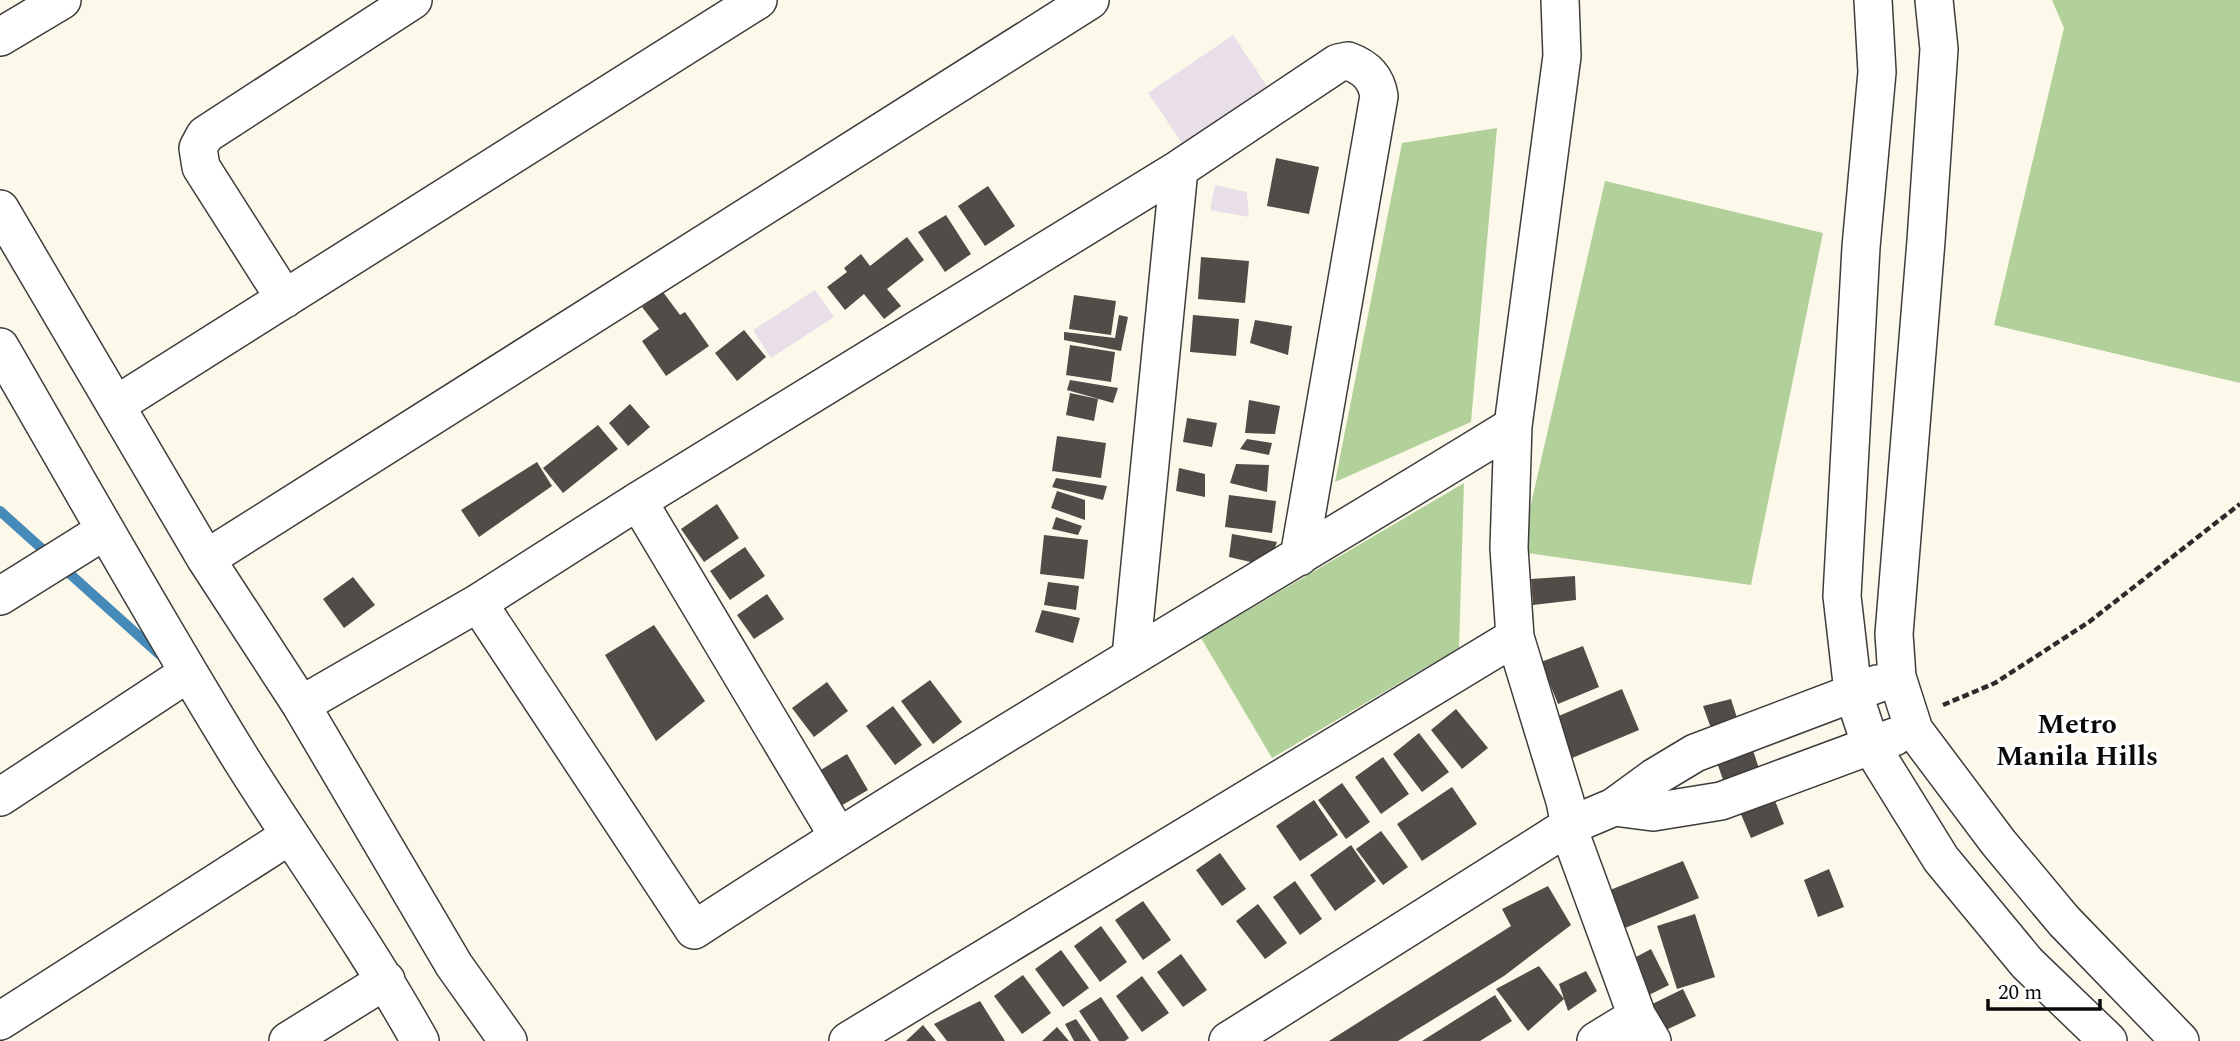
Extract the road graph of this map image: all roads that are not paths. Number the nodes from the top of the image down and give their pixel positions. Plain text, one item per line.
1 (62, 0) edge
2 (413, 0) edge
3 (758, 0) edge
4 (1090, 0) edge
5 (1560, 0) edge
6 (1873, 0) edge
7 (1934, 0) edge
8 (0, 37) edge
9 (1179, 169) junction
10 (0, 209) edge
11 (285, 299) junction
12 (5, 366) edge
13 (117, 405) junction
14 (1513, 426) junction
15 (638, 501) junction
16 (104, 531) junction
17 (1300, 557) junction
18 (206, 559) junction
19 (0, 596) edge
20 (478, 603) junction
21 (1514, 638) junction
22 (1131, 656) junction
23 (188, 673) junction
24 (1897, 677) junction
25 (1853, 692) junction
26 (301, 705) junction
27 (1912, 724) junction
28 (1871, 746) junction
29 (0, 797) edge
30 (1614, 807) junction
31 (1570, 826) junction
32 (289, 836) junction
33 (838, 836) junction
34 (386, 980) junction
35 (0, 1021) edge
36 (1644, 1029) edge
37 (288, 1041) edge
38 (420, 1041) edge
39 (508, 1041) edge
40 (848, 1041) edge
41 (1228, 1041) edge
42 (1596, 1041) edge
43 (2108, 1041) edge
44 (2180, 1041) edge

1 - 8 street
2 - 11 street
3 - 11 street
4 - 18 street
5 - 14 street
6 - 25 street
7 - 24 street
9 - 15 street
9 - 17 street
9 - 22 street
10 - 13 street
11 - 13 street
12 - 16 street
13 - 18 street
14 - 17 street
14 - 21 street
15 - 20 street
15 - 33 street
16 - 19 street
16 - 23 street
17 - 22 street
18 - 26 street
20 - 26 street
20 - 33 street
21 - 31 street
21 - 40 street
22 - 33 street
23 - 29 street
23 - 32 street
24 - 25 street
24 - 27 street
25 - 28 street
25 - 30 street
26 - 39 street
27 - 28 street
27 - 44 street
28 - 30 street
28 - 43 street
30 - 31 street
31 - 36 street
31 - 41 street
32 - 34 street
32 - 35 street
34 - 37 street
34 - 38 street
36 - 42 street

